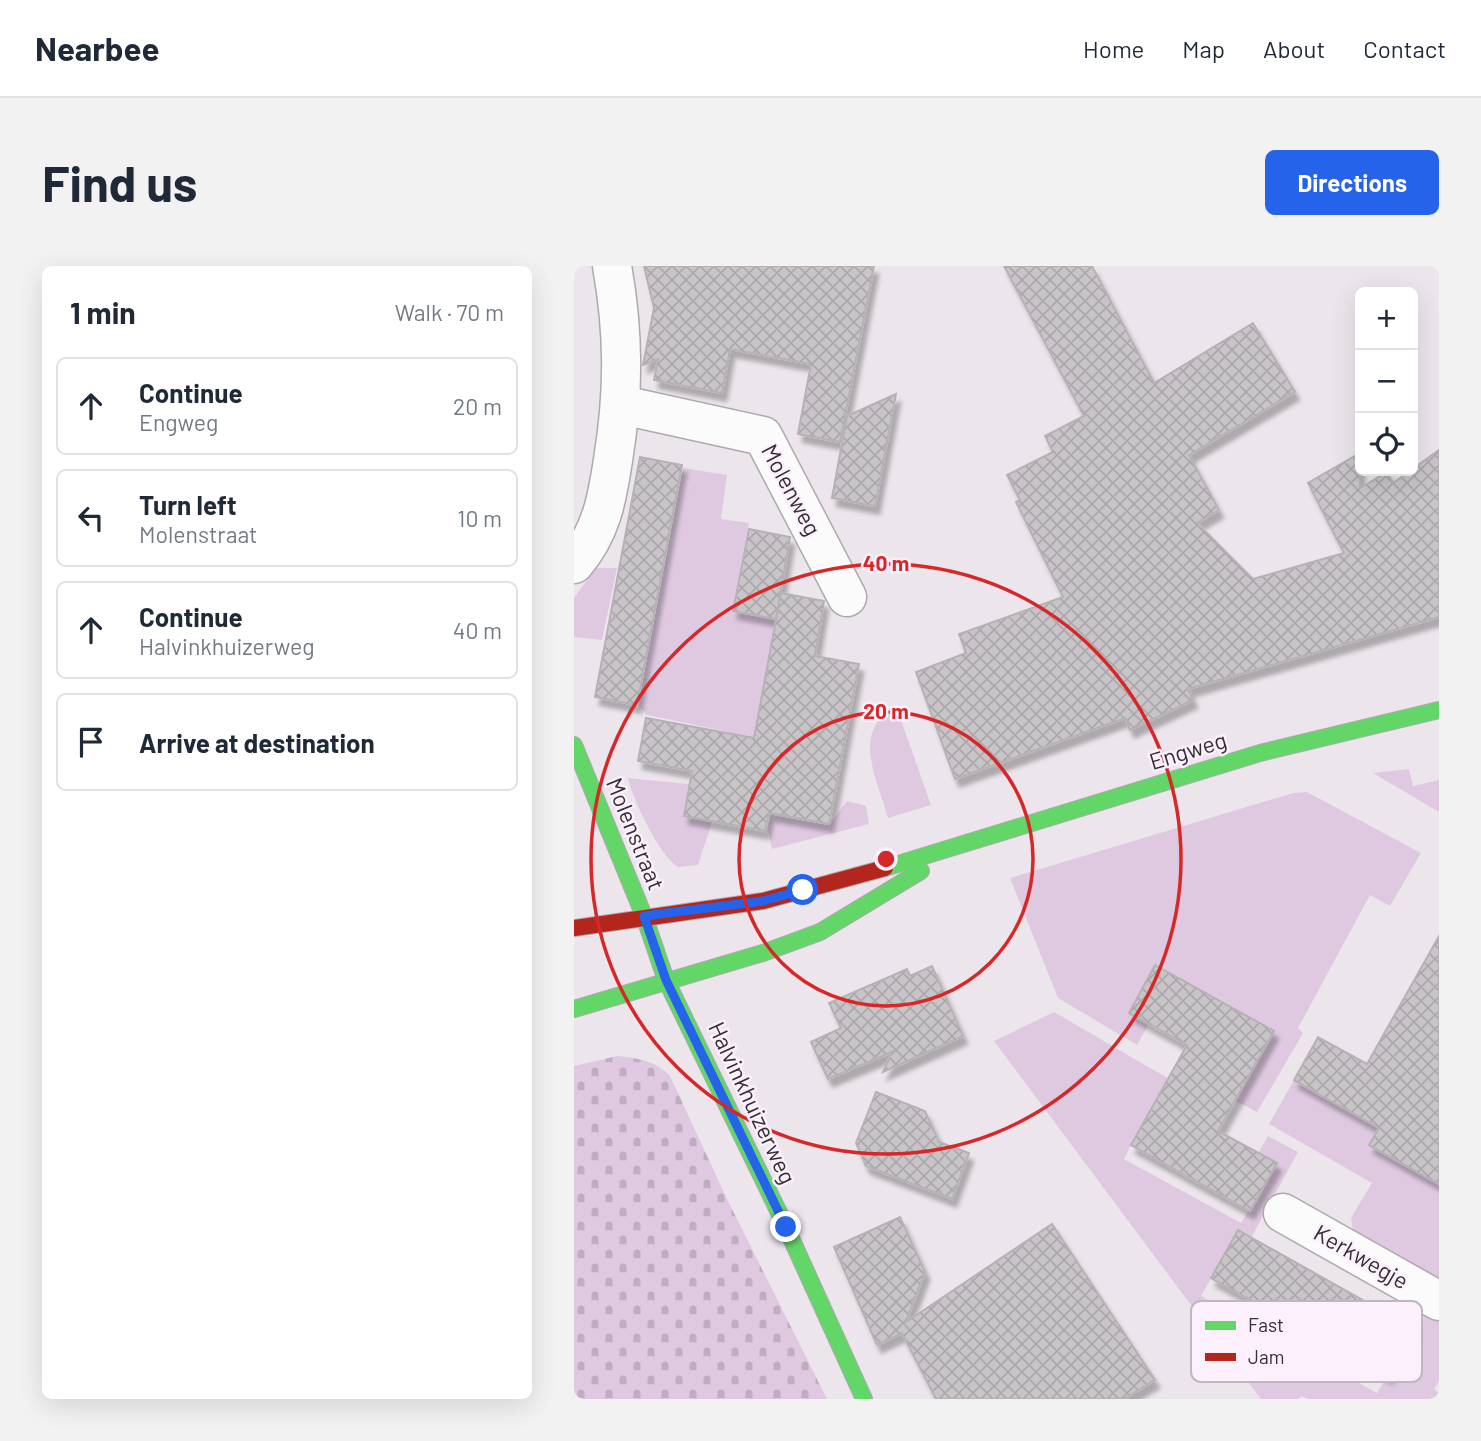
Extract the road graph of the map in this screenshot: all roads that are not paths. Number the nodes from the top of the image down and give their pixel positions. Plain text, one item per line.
1 (612, 266) edge
2 (622, 405) junction
3 (574, 564) edge
4 (847, 597) dead end
5 (1439, 710) edge
6 (574, 745) edge
7 (955, 849) junction
8 (644, 916) junction
9 (574, 928) edge
10 (666, 980) junction
11 (574, 1009) edge
12 (1283, 1213) dead end
13 (1439, 1301) edge
14 (864, 1399) edge

1 - 2 street
2 - 3 street
2 - 4 street, Molenweg
5 - 7 street, Engweg
6 - 8 street, Molenstraat
7 - 8 street, Engweg
7 - 10 street, Engweg
8 - 9 street, Engweg
8 - 10 street, Molenstraat
10 - 11 street, Engweg
10 - 14 street, Halvinkhuizerweg
12 - 13 street, Kerkwegje

